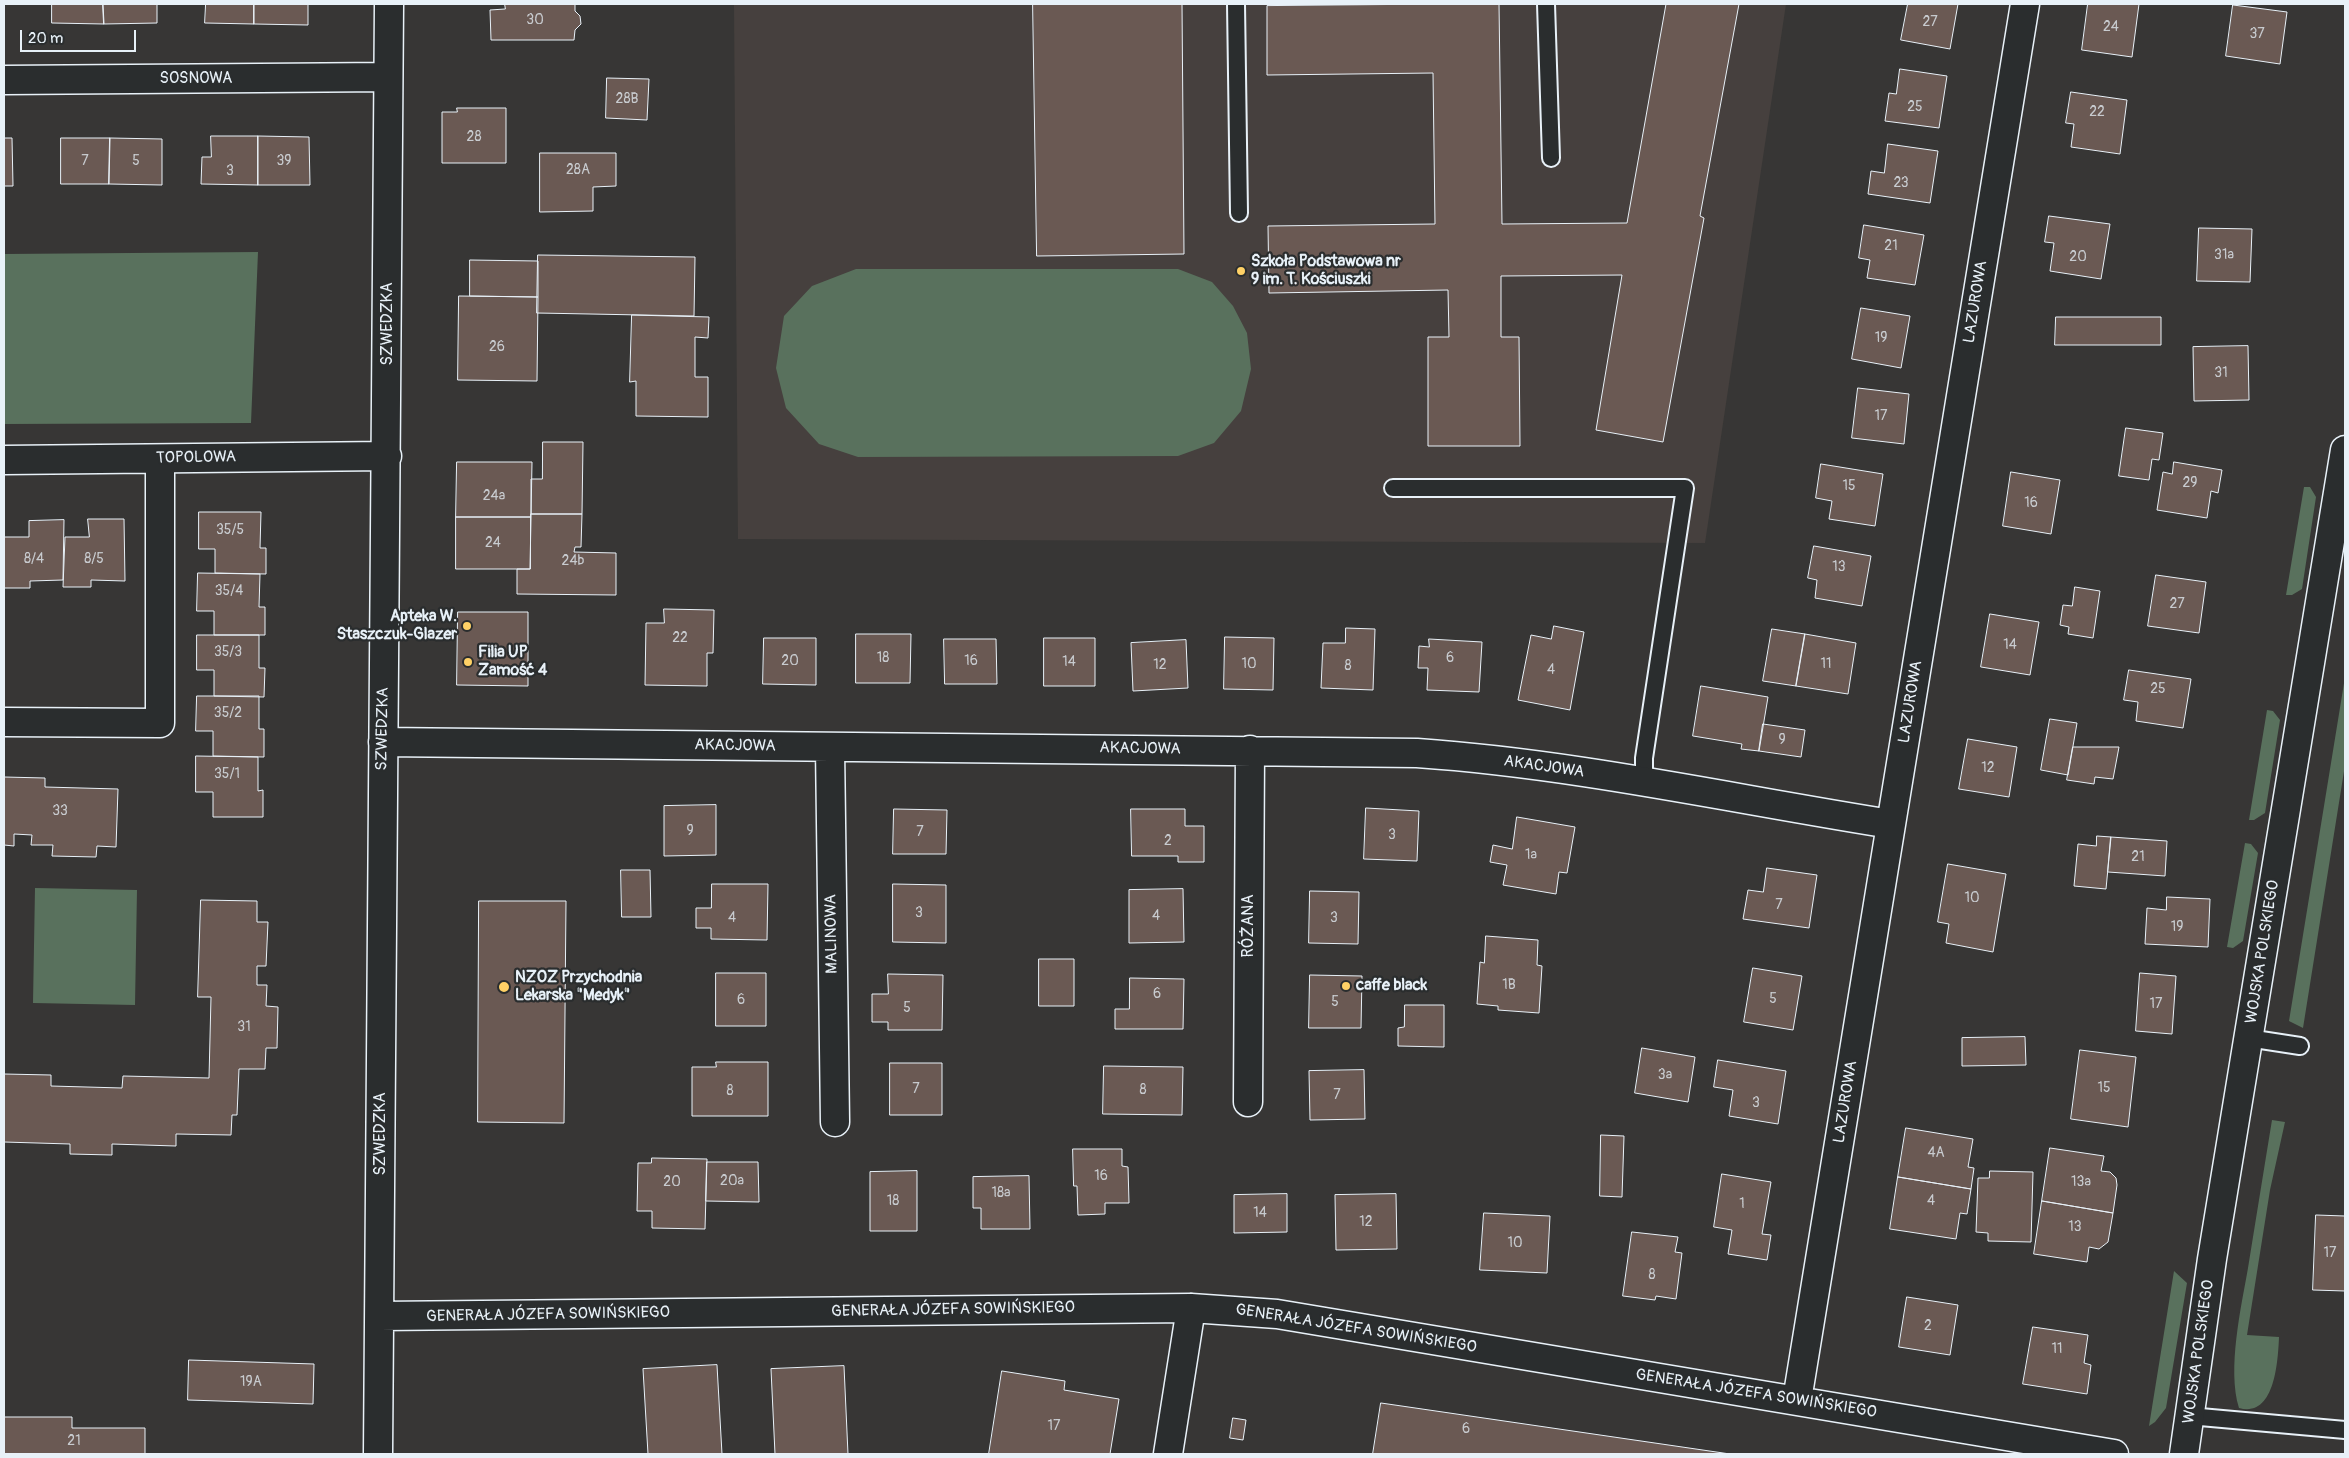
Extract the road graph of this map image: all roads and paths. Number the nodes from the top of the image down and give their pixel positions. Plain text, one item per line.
1 (389, 4) edge
2 (1236, 4) edge
3 (1546, 4) edge
4 (2025, 4) edge
5 (388, 77) junction
6 (4, 80) edge
7 (1551, 158) dead end
8 (1239, 213) dead end
9 (2345, 450) edge
10 (387, 456) junction
11 (160, 458) junction
12 (4, 460) edge
13 (1393, 488) dead end
14 (4, 722) edge
15 (383, 742) junction
16 (830, 747) junction
17 (1250, 750) junction
18 (1644, 782) junction
19 (1891, 824) junction
20 (2248, 1038) junction
21 (2300, 1046) dead end
22 (1248, 1102) dead end
23 (835, 1122) dead end
24 (1191, 1308) junction
25 (380, 1316) junction
26 (1797, 1400) junction
27 (2189, 1416) junction
28 (2345, 1430) edge
29 (378, 1454) edge
30 (1168, 1454) edge
31 (2114, 1454) edge
32 (2184, 1454) edge

1 - 5 street, SZWEDZKA
2 - 8 lane
3 - 7 lane
4 - 19 street, LAZUROWA
5 - 6 street, SOSNOWA
5 - 10 street, SZWEDZKA
9 - 20 street, WOJSKA POLSKIEGO
10 - 11 street, TOPOLOWA
10 - 15 street, SZWEDZKA
11 - 12 street, TOPOLOWA
11 - 14 street
13 - 18 lane
15 - 16 street, AKACJOWA
15 - 25 street, SZWEDZKA
16 - 17 street, AKACJOWA
16 - 23 street, MALINOWA
17 - 18 street, AKACJOWA
17 - 22 street, RÓŻANA
18 - 19 street, AKACJOWA
19 - 26 street, LAZUROWA
20 - 21 lane
20 - 27 street, WOJSKA POLSKIEGO
24 - 25 street, GENERAŁA JÓZEFA SOWIŃSKIEGO
24 - 26 street, GENERAŁA JÓZEFA SOWIŃSKIEGO
24 - 30 street
25 - 29 street, SZWEDZKA
26 - 31 street, GENERAŁA JÓZEFA SOWIŃSKIEGO
27 - 28 lane
27 - 32 street, WOJSKA POLSKIEGO

